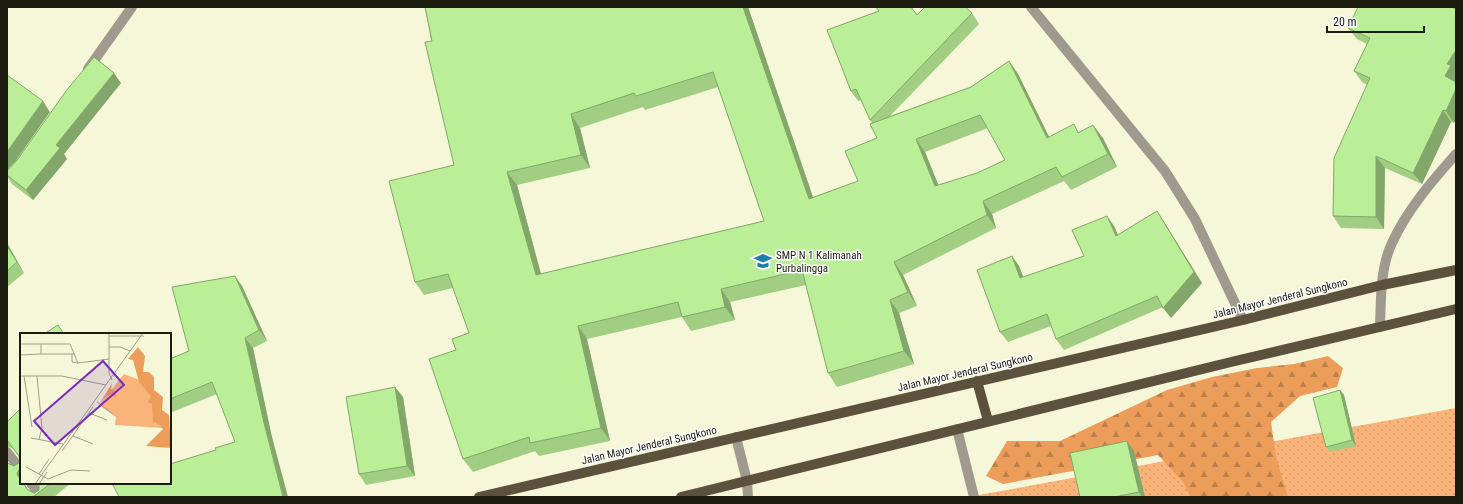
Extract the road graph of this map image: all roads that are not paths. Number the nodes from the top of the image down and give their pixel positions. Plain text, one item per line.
1 (132, 7) edge
2 (1031, 7) edge
3 (82, 77) edge
4 (1456, 154) edge
5 (1456, 270) edge
6 (1382, 285) junction
7 (1456, 309) edge
8 (1244, 320) junction
9 (1380, 327) junction
10 (977, 381) junction
11 (988, 421) junction
12 (957, 429) junction
13 (736, 437) junction
14 (7, 452) edge
15 (20, 469) edge
16 (747, 482) junction
17 (32, 484) edge
18 (42, 497) edge
19 (480, 497) edge
20 (681, 497) edge
21 (748, 497) edge
22 (974, 497) edge

1 - 3 street
2 - 8 street
4 - 6 street
5 - 6 main road, Jalan Mayor Jenderal Sungkono
6 - 8 main road, Jalan Mayor Jenderal Sungkono
6 - 9 street
7 - 9 main road
8 - 10 main road, Jalan Mayor Jenderal Sungkono
9 - 11 main road
10 - 11 main road
10 - 13 main road, Jalan Mayor Jenderal Sungkono
11 - 12 main road
12 - 16 main road
12 - 22 street
13 - 16 street
13 - 19 main road, Jalan Mayor Jenderal Sungkono
14 - 15 street
16 - 20 main road
16 - 21 street
17 - 18 street

